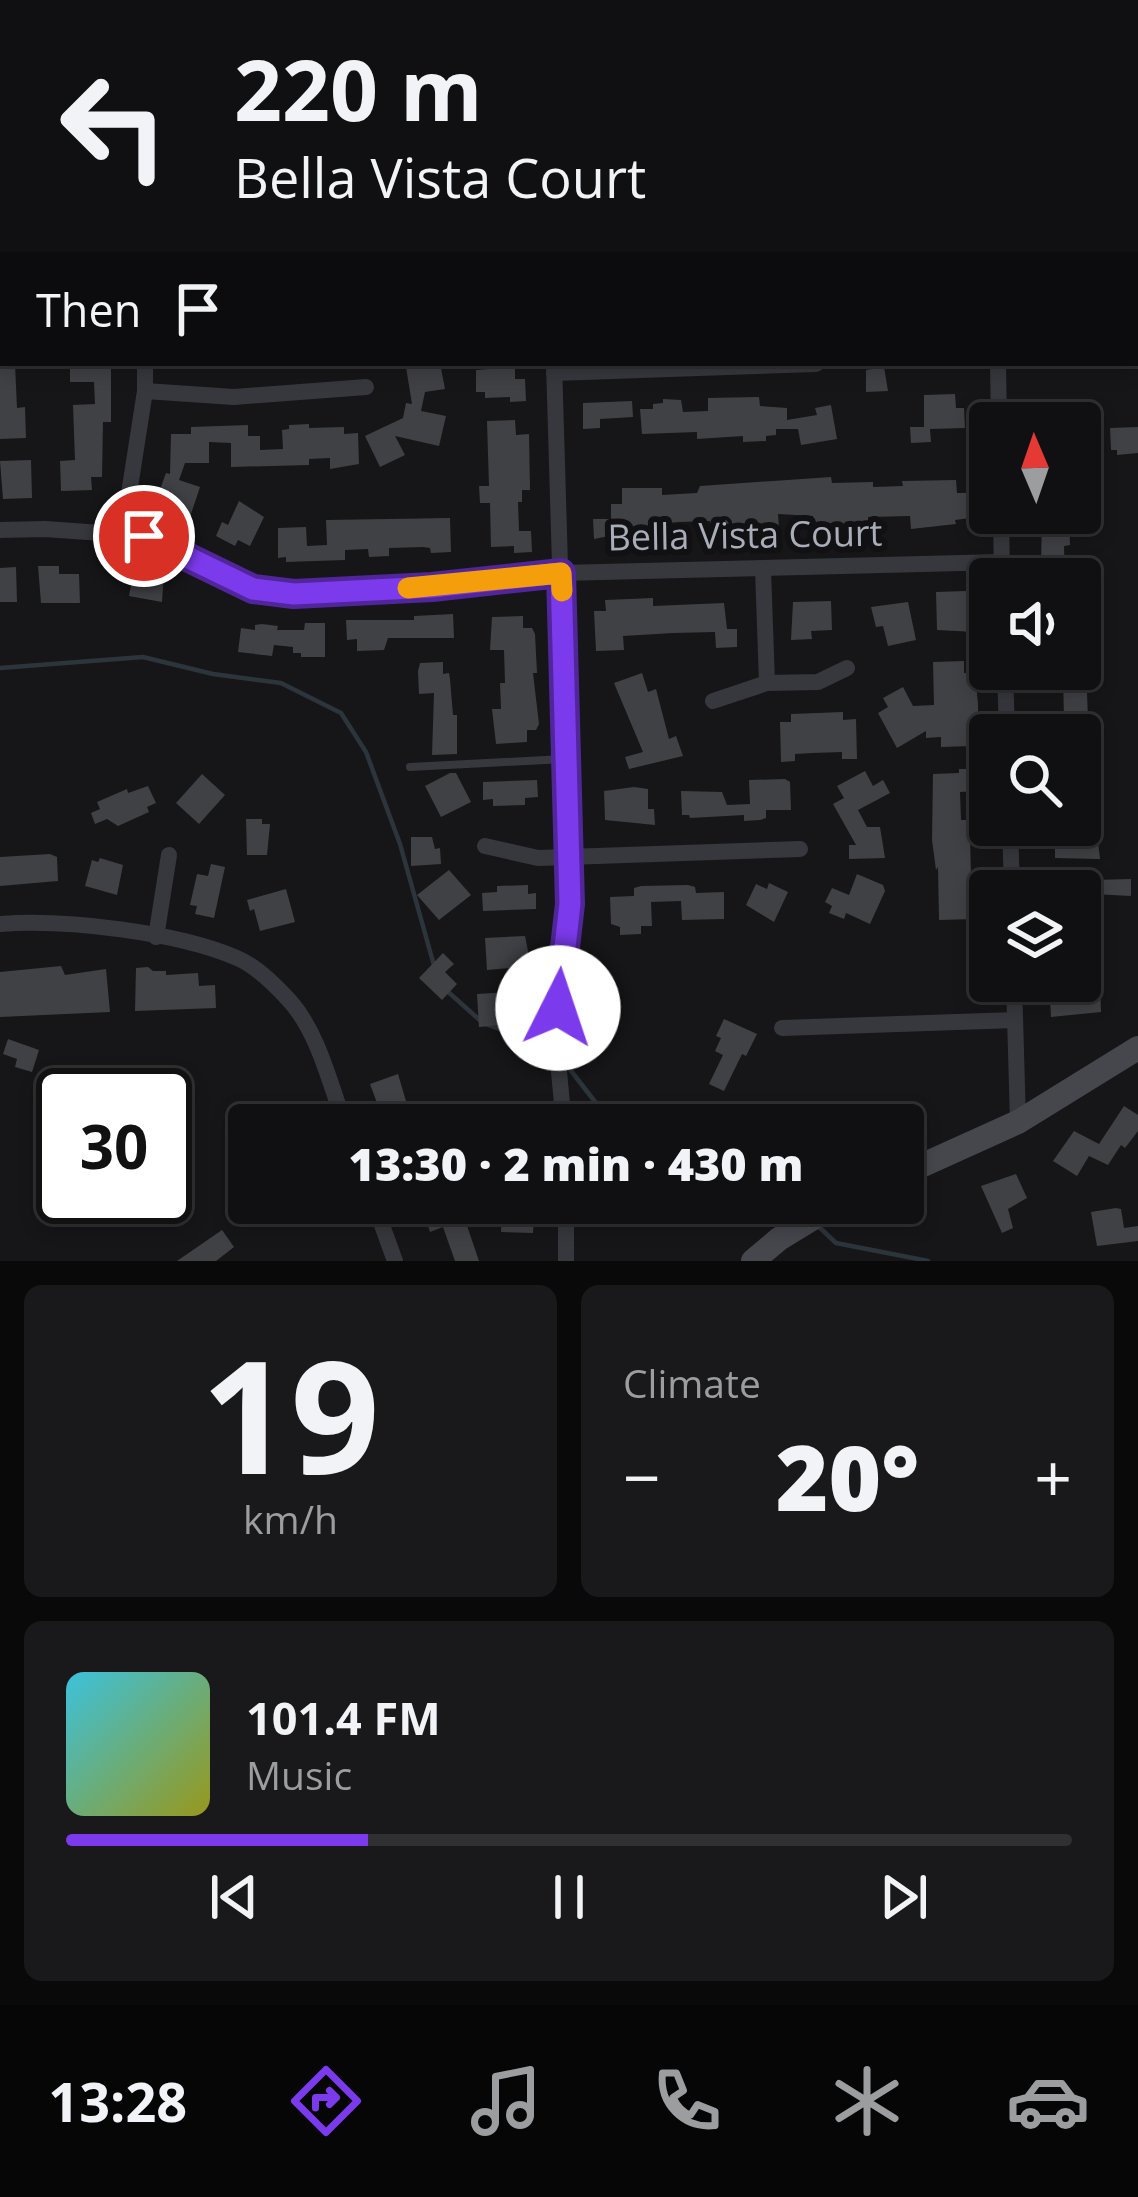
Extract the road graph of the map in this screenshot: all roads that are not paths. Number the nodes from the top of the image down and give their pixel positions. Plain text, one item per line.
1 (145, 366) edge
2 (685, 366) edge
3 (998, 366) edge
4 (554, 368) edge
5 (366, 387) dead end
6 (145, 391) junction
7 (999, 402) edge
8 (0, 530) edge
9 (123, 532) junction
10 (763, 569) junction
11 (969, 570) edge
12 (561, 573) junction
13 (847, 668) dead end
14 (767, 683) junction
15 (713, 700) dead end
16 (567, 759) junction
17 (410, 766) dead end
18 (485, 846) dead end
19 (800, 849) dead end
20 (169, 855) dead end
21 (569, 857) junction
22 (0, 924) edge
23 (156, 937) junction
24 (1015, 1002) edge
25 (1016, 1020) junction
26 (782, 1028) dead end
27 (1138, 1048) edge
28 (337, 1104) edge
29 (563, 1104) edge
30 (1018, 1122) junction
31 (924, 1165) edge
32 (382, 1224) edge
33 (566, 1224) edge
34 (801, 1224) edge
35 (395, 1261) edge
36 (566, 1261) edge
37 (753, 1261) edge

1 - 6 street
2 - 4 street
3 - 7 street
4 - 12 street
5 - 6 street
6 - 9 street
8 - 9 street, Bella Vista Court
9 - 12 street, Bella Vista Court
10 - 11 street, Bella Vista Court
10 - 12 street, Bella Vista Court
10 - 14 street
12 - 16 street
13 - 14 street
14 - 15 street
16 - 17 lane
16 - 21 street
18 - 21 street
19 - 21 street
20 - 23 street
21 - 29 street
22 - 23 street
23 - 28 street
24 - 25 street
25 - 26 street
25 - 30 street
27 - 30 main road
30 - 31 main road
32 - 35 street
33 - 36 street
34 - 37 main road

